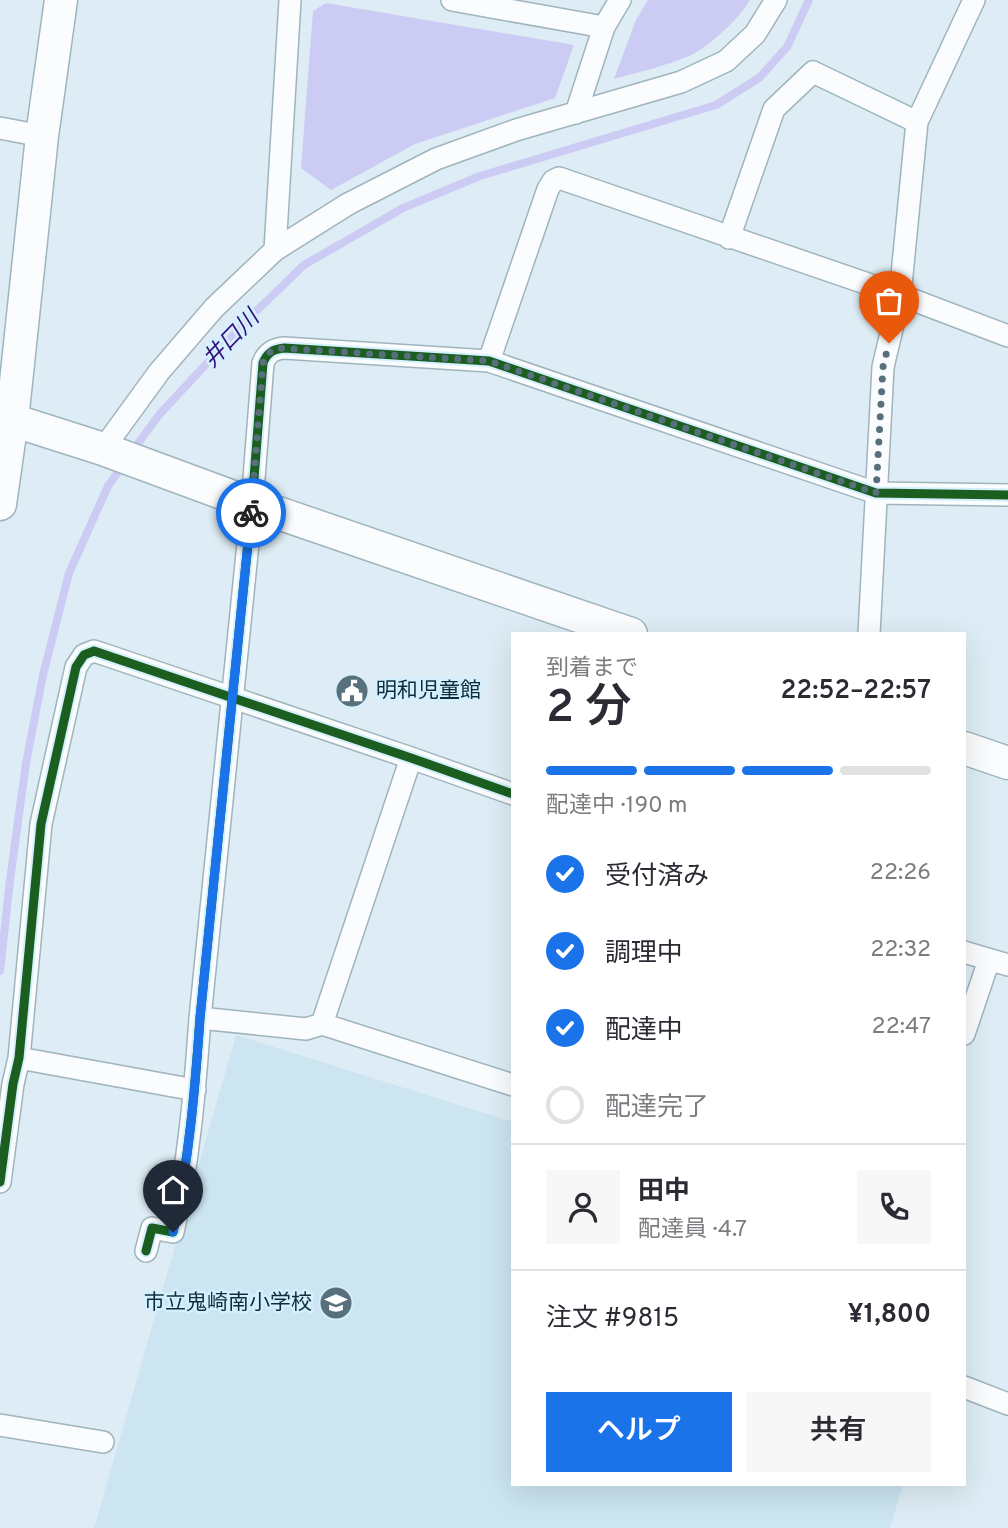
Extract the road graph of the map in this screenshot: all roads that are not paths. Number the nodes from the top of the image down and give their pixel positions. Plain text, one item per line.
1 (61, 0) edge
2 (290, 0) edge
3 (452, 0) edge
4 (620, 0) edge
5 (776, 0) edge
6 (974, 0) edge
7 (604, 27) junction
8 (576, 113) junction
9 (918, 122) junction
10 (0, 128) edge
11 (42, 136) junction
12 (729, 237) junction
13 (275, 250) junction
14 (900, 295) junction
15 (1007, 333) edge
16 (489, 361) junction
17 (6, 416) edge
18 (103, 449) junction
19 (876, 493) junction
20 (1008, 495) edge
21 (252, 504) junction
22 (0, 505) edge
23 (625, 632) edge
24 (869, 632) edge
25 (232, 698) junction
26 (966, 749) edge
27 (411, 758) junction
28 (1008, 763) edge
29 (511, 793) edge
30 (966, 953) edge
31 (998, 963) edge
32 (200, 1018) junction
33 (322, 1024) junction
34 (966, 1030) edge
35 (19, 1058) junction
36 (511, 1080) edge
37 (195, 1090) junction
38 (0, 1182) edge
39 (146, 1251) dead end
40 (966, 1388) edge
41 (1008, 1404) edge
42 (0, 1425) edge
43 (103, 1442) dead end

1 - 11 street
2 - 13 street
3 - 7 street
4 - 7 street
5 - 8 street
6 - 9 street
7 - 8 street
8 - 13 street
9 - 12 street
9 - 14 street
10 - 11 street
11 - 17 street
12 - 14 street
12 - 16 street
13 - 18 street
14 - 15 street
14 - 19 street
16 - 19 street
16 - 21 street
17 - 18 street
17 - 22 street
18 - 21 street
19 - 20 street
19 - 24 street
21 - 23 street
21 - 25 street
25 - 27 street
25 - 32 street
25 - 35 street
26 - 28 street
27 - 29 street
27 - 33 street
30 - 31 street
31 - 34 street
32 - 33 street
32 - 37 street
33 - 36 street
35 - 37 street
35 - 38 street
37 - 39 street
40 - 41 street
42 - 43 street

